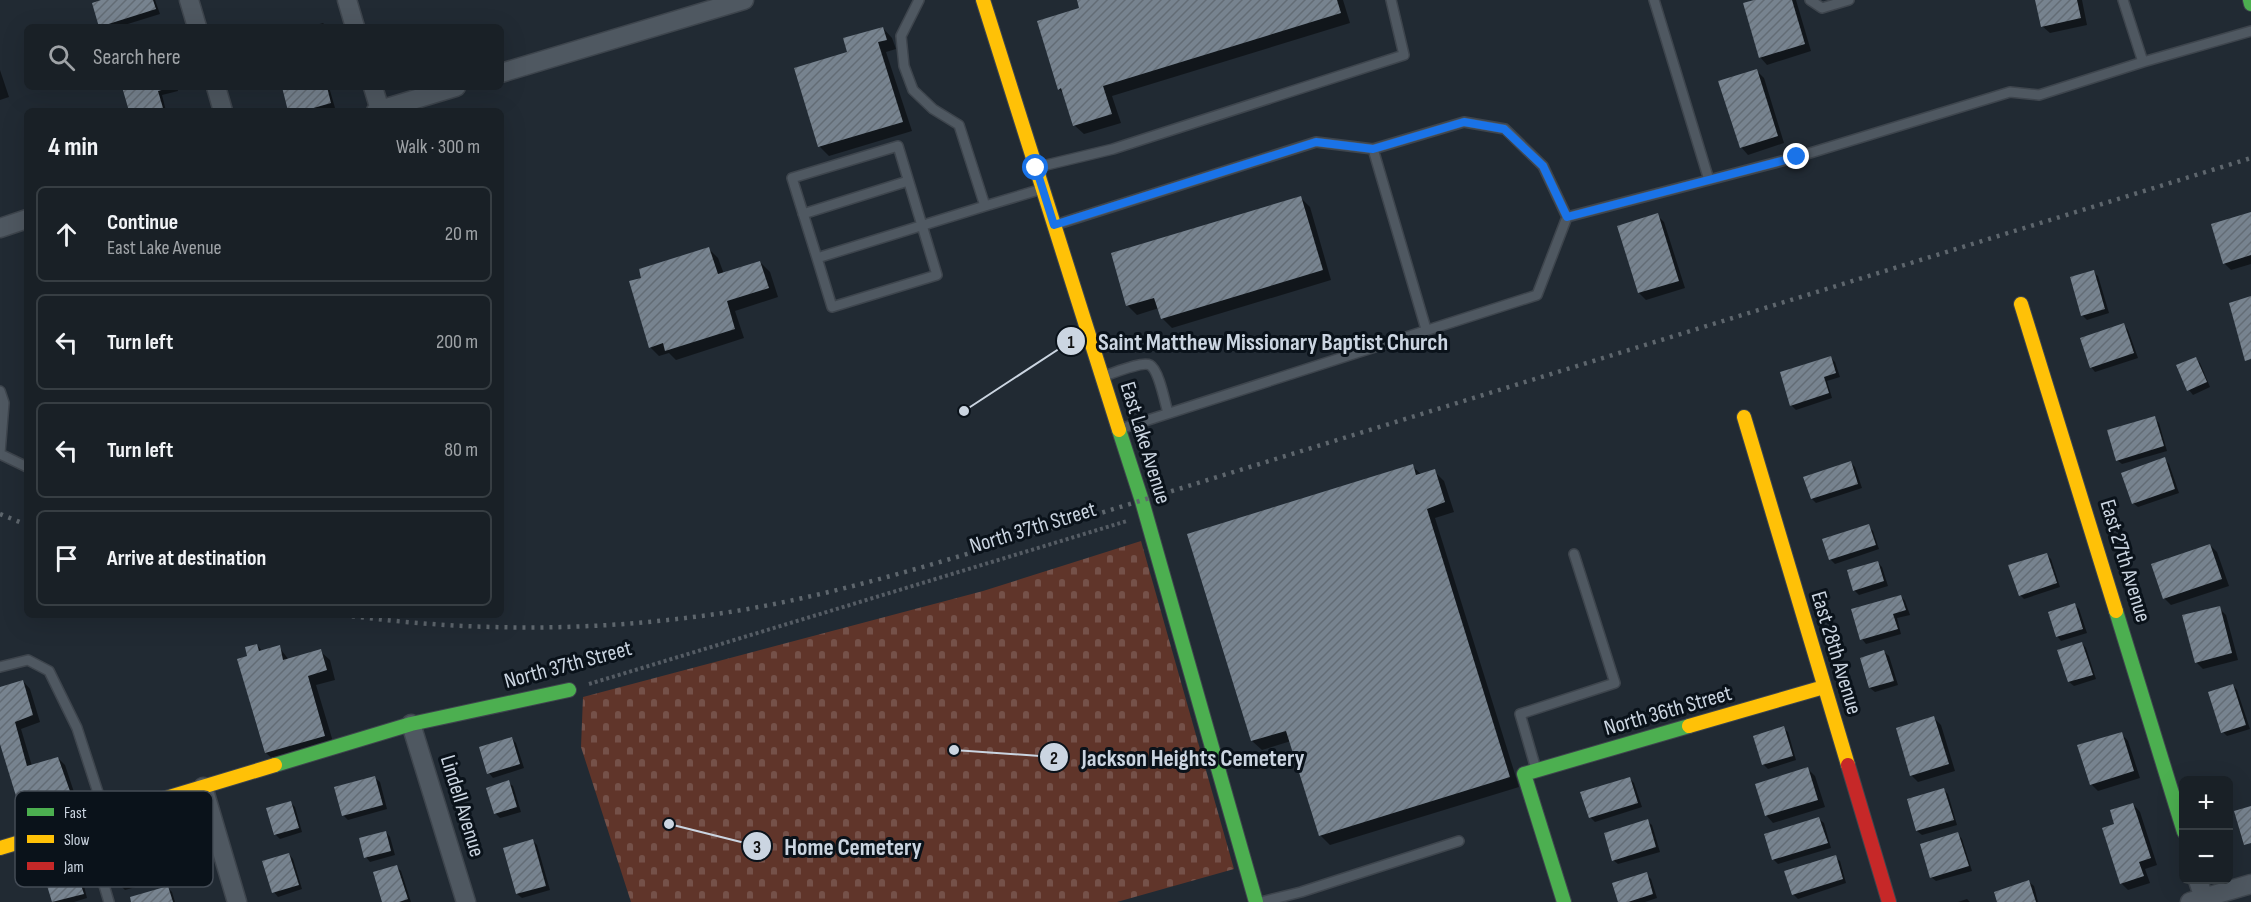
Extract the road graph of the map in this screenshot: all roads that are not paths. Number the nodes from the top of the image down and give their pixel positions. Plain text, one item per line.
1 (189, 0) edge
2 (347, 0) edge
3 (744, 0) edge
4 (920, 0) edge
5 (983, 0) edge
6 (1390, 0) edge
7 (1654, 0) edge
8 (1810, 0) edge
9 (1849, 0) edge
10 (2123, 0) edge
11 (196, 24) edge
12 (354, 24) edge
13 (2251, 31) edge
14 (2143, 62) junction
15 (504, 72) edge
16 (217, 90) edge
17 (374, 90) edge
18 (446, 90) edge
19 (222, 108) edge
20 (378, 108) edge
21 (385, 108) edge
22 (1373, 149) junction
23 (1036, 168) junction
24 (1709, 180) junction
25 (908, 181) junction
26 (1042, 189) junction
27 (985, 206) junction
28 (803, 214) junction
29 (1567, 217) junction
30 (24, 220) edge
31 (922, 225) junction
32 (1054, 225) junction
33 (0, 228) edge
34 (817, 258) junction
35 (2021, 304) dead end
36 (1426, 329) junction
37 (1102, 377) junction
38 (0, 391) edge
39 (1168, 413) junction
40 (1744, 417) dead end
41 (1119, 429) junction
42 (0, 453) edge
43 (24, 465) edge
44 (1574, 554) dead end
45 (0, 667) edge
46 (1824, 687) junction
47 (569, 690) road end
48 (411, 724) junction
49 (1530, 773) junction
50 (202, 787) junction
51 (98, 791) edge
52 (189, 791) edge
53 (203, 791) edge
54 (213, 823) edge
55 (2183, 830) edge
56 (1459, 841) dead end
57 (15, 844) edge
58 (0, 848) edge
59 (2198, 884) edge
60 (2251, 884) edge
61 (105, 887) edge
62 (2200, 900) edge
63 (109, 902) edge
64 (237, 902) edge
65 (466, 902) edge
66 (1256, 902) edge
67 (1261, 902) edge
68 (1564, 902) edge
69 (1888, 902) edge

1 - 11 street
2 - 12 street
3 - 15 street
4 - 27 lane
5 - 23 street, East Lake Avenue
6 - 23 lane
7 - 24 lane
8 - 9 lane
10 - 14 lane
13 - 14 lane
14 - 24 lane
16 - 19 street
17 - 20 street
18 - 21 street
22 - 29 lane
22 - 32 lane
22 - 36 lane
23 - 26 street, East Lake Avenue
24 - 29 lane
25 - 28 lane
25 - 28 lane
25 - 31 lane
26 - 27 lane
26 - 32 street, East Lake Avenue
27 - 31 lane
28 - 34 lane
29 - 36 lane
30 - 33 street
31 - 34 lane
31 - 34 lane
32 - 37 street, East Lake Avenue
35 - 55 street, East 27th Avenue
36 - 39 lane
37 - 39 lane
37 - 41 street, East Lake Avenue
38 - 42 lane
39 - 41 lane
40 - 46 street, East 28th Avenue
41 - 66 street, East Lake Avenue
42 - 43 lane
44 - 49 lane
45 - 51 lane
46 - 49 street, North 36th Street
46 - 69 street, East 28th Avenue
47 - 48 street, North 37th Street
48 - 50 street, North 37th Street
48 - 65 street, Lindell Avenue
49 - 68 street
50 - 52 street, North 37th Street
50 - 53 street
54 - 64 street
56 - 67 lane
57 - 58 street, North 37th Street
59 - 62 street
60 - 62 street
61 - 63 lane

